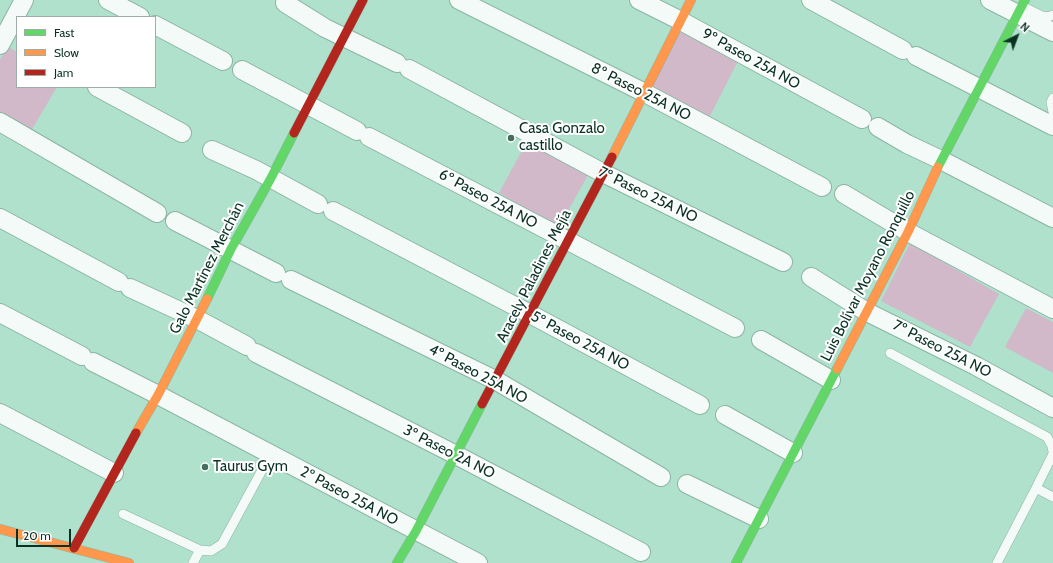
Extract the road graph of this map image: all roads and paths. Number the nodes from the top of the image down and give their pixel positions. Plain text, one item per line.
1 (24, 0) edge
2 (108, 0) edge
3 (363, 0) edge
4 (459, 0) edge
5 (639, 0) edge
6 (691, 0) edge
7 (811, 0) edge
8 (990, 0) edge
9 (285, 3) dead end
10 (1021, 7) edge
11 (1053, 15) edge
12 (16, 16) edge
13 (138, 16) edge
14 (16, 17) edge
15 (681, 21) junction
16 (156, 26) edge
17 (1053, 32) edge
18 (345, 37) junction
19 (5, 40) edge
20 (223, 61) dead end
21 (242, 70) dead end
22 (979, 87) junction
23 (99, 88) edge
24 (645, 93) junction
25 (1053, 98) edge
26 (309, 105) junction
27 (1053, 112) edge
28 (862, 119) dead end
29 (0, 122) edge
30 (1053, 126) edge
31 (878, 127) dead end
32 (182, 133) dead end
33 (212, 150) dead end
34 (941, 160) junction
35 (603, 173) junction
36 (271, 178) junction
37 (822, 187) dead end
38 (844, 194) dead end
39 (157, 213) dead end
40 (0, 218) edge
41 (1053, 218) edge
42 (175, 221) dead end
43 (908, 232) junction
44 (568, 241) junction
45 (231, 249) junction
46 (784, 262) dead end
47 (811, 277) dead end
48 (1053, 309) edge
49 (0, 312) edge
50 (867, 312) junction
51 (530, 314) junction
52 (197, 319) junction
53 (735, 328) dead end
54 (761, 340) dead end
55 (890, 353) dead end
56 (495, 380) junction
57 (831, 380) junction
58 (158, 395) junction
59 (700, 405) dead end
60 (1053, 408) edge
61 (0, 412) edge
62 (725, 415) dead end
63 (793, 453) junction
64 (1053, 453) edge
65 (456, 455) junction
66 (261, 472) dead end
67 (114, 473) junction
68 (660, 477) dead end
69 (687, 484) dead end
70 (1036, 488) junction
71 (1053, 497) edge
72 (123, 514) dead end
73 (759, 519) junction
74 (0, 529) edge
75 (416, 530) junction
76 (74, 548) junction
77 (200, 550) junction
78 (641, 552) dead end
79 (129, 563) edge
80 (193, 563) edge
81 (397, 563) edge
82 (478, 563) edge
83 (736, 563) edge
84 (997, 563) edge

1 - 12 street
2 - 13 street
3 - 18 street, Galo Martínez Merchán
4 - 24 street, 8º Paseo 25A NO
5 - 15 street, 9º Paseo 25A NO
6 - 15 street, Aracely Paladines Mejía
7 - 22 street
8 - 10 street
9 - 18 street, 7º Paseo 25A NO
10 - 11 lane
10 - 17 street
10 - 22 street, Luis Bolívar Moyano Ronquillo
14 - 19 street
15 - 24 street, Aracely Paladines Mejía
15 - 28 street, 9º Paseo 25A NO
16 - 20 street
18 - 26 street, Galo Martínez Merchán
18 - 35 street, 7º Paseo 25A NO
21 - 26 street, 6º Paseo 25A NO
22 - 30 street
22 - 34 street, Luis Bolívar Moyano Ronquillo
23 - 32 street
24 - 35 street, Aracely Paladines Mejía
24 - 37 street, 8º Paseo 25A NO
25 - 27 lane
26 - 36 street, Galo Martínez Merchán
26 - 44 street, 6º Paseo 25A NO
29 - 39 street
31 - 34 street
33 - 36 street, 5º Paseo 25A NO
34 - 41 street
34 - 43 street, Luis Bolívar Moyano Ronquillo
35 - 44 street, Aracely Paladines Mejía
35 - 46 street, 7º Paseo 25A NO
36 - 45 street, Galo Martínez Merchán
36 - 51 street, 5º Paseo 25A NO
38 - 43 street
40 - 52 street, 3º Paseo 2A NO
42 - 45 street, 4º Paseo 25A NO
43 - 48 street
43 - 50 street, Luis Bolívar Moyano Ronquillo
44 - 51 street, Aracely Paladines Mejía
44 - 53 street, 6º Paseo 25A NO
45 - 52 street, Galo Martínez Merchán
45 - 56 street, 4º Paseo 25A NO
47 - 50 street, 7º Paseo 25A NO
49 - 58 street, 2º Paseo 25A NO
50 - 57 street, Luis Bolívar Moyano Ronquillo
50 - 60 street, 7º Paseo 25A NO
51 - 56 street, Aracely Paladines Mejía
51 - 59 street, 5º Paseo 25A NO
52 - 58 street, Galo Martínez Merchán
52 - 65 street, 3º Paseo 2A NO
54 - 57 street
55 - 64 lane
56 - 65 street, Aracely Paladines Mejía
56 - 68 street, 4º Paseo 25A NO
57 - 63 street, Luis Bolívar Moyano Ronquillo
58 - 67 street, Galo Martínez Merchán
58 - 75 street, 2º Paseo 25A NO
61 - 67 street
62 - 63 street
63 - 73 street, Luis Bolívar Moyano Ronquillo
64 - 70 lane
65 - 75 street, Aracely Paladines Mejía
65 - 78 street, 3º Paseo 2A NO
66 - 77 lane
67 - 76 street, Galo Martínez Merchán
69 - 73 street
70 - 71 lane
70 - 84 lane
72 - 77 lane
73 - 83 street, Luis Bolívar Moyano Ronquillo
74 - 76 street
75 - 81 street, Aracely Paladines Mejía
75 - 82 street, 2º Paseo 25A NO
76 - 79 street
77 - 80 lane

